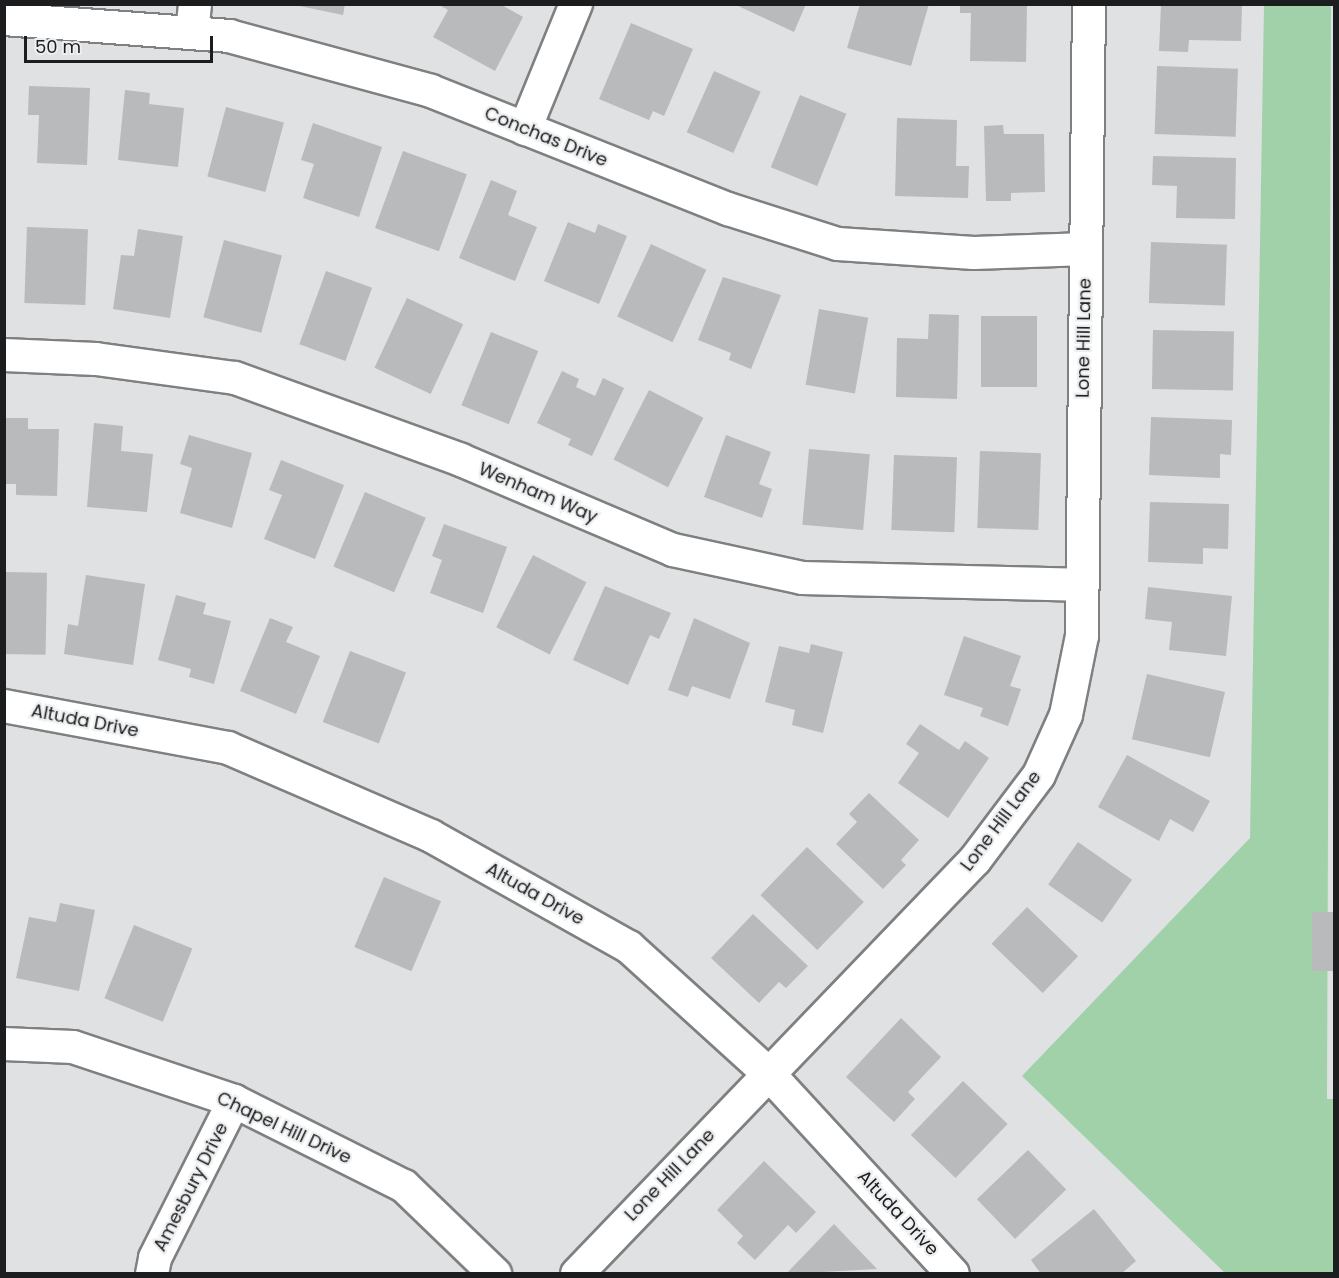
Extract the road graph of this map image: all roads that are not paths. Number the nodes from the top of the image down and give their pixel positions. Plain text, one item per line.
1 (576, 4) edge
2 (1089, 4) edge
3 (4, 19) edge
4 (194, 19) edge
5 (525, 129) junction
6 (1086, 249) junction
7 (4, 355) edge
8 (1079, 585) junction
9 (4, 706) edge
10 (4, 1044) edge
11 (768, 1072) junction
12 (234, 1101) junction
13 (153, 1274) edge
14 (495, 1274) edge
15 (577, 1274) edge
16 (953, 1274) edge

1 - 5 street
2 - 6 street, Lone Hill Lane
3 - 4 street, Conchas Drive
4 - 5 street, Conchas Drive
5 - 6 street, Conchas Drive
6 - 8 street, Lone Hill Lane
7 - 8 street, Wenham Way
8 - 11 street, Lone Hill Lane
9 - 11 street, Altuda Drive
10 - 12 street, Chapel Hill Drive
11 - 15 street, Lone Hill Lane
11 - 16 street, Altuda Drive
12 - 13 street, Amesbury Drive
12 - 14 street, Chapel Hill Drive

